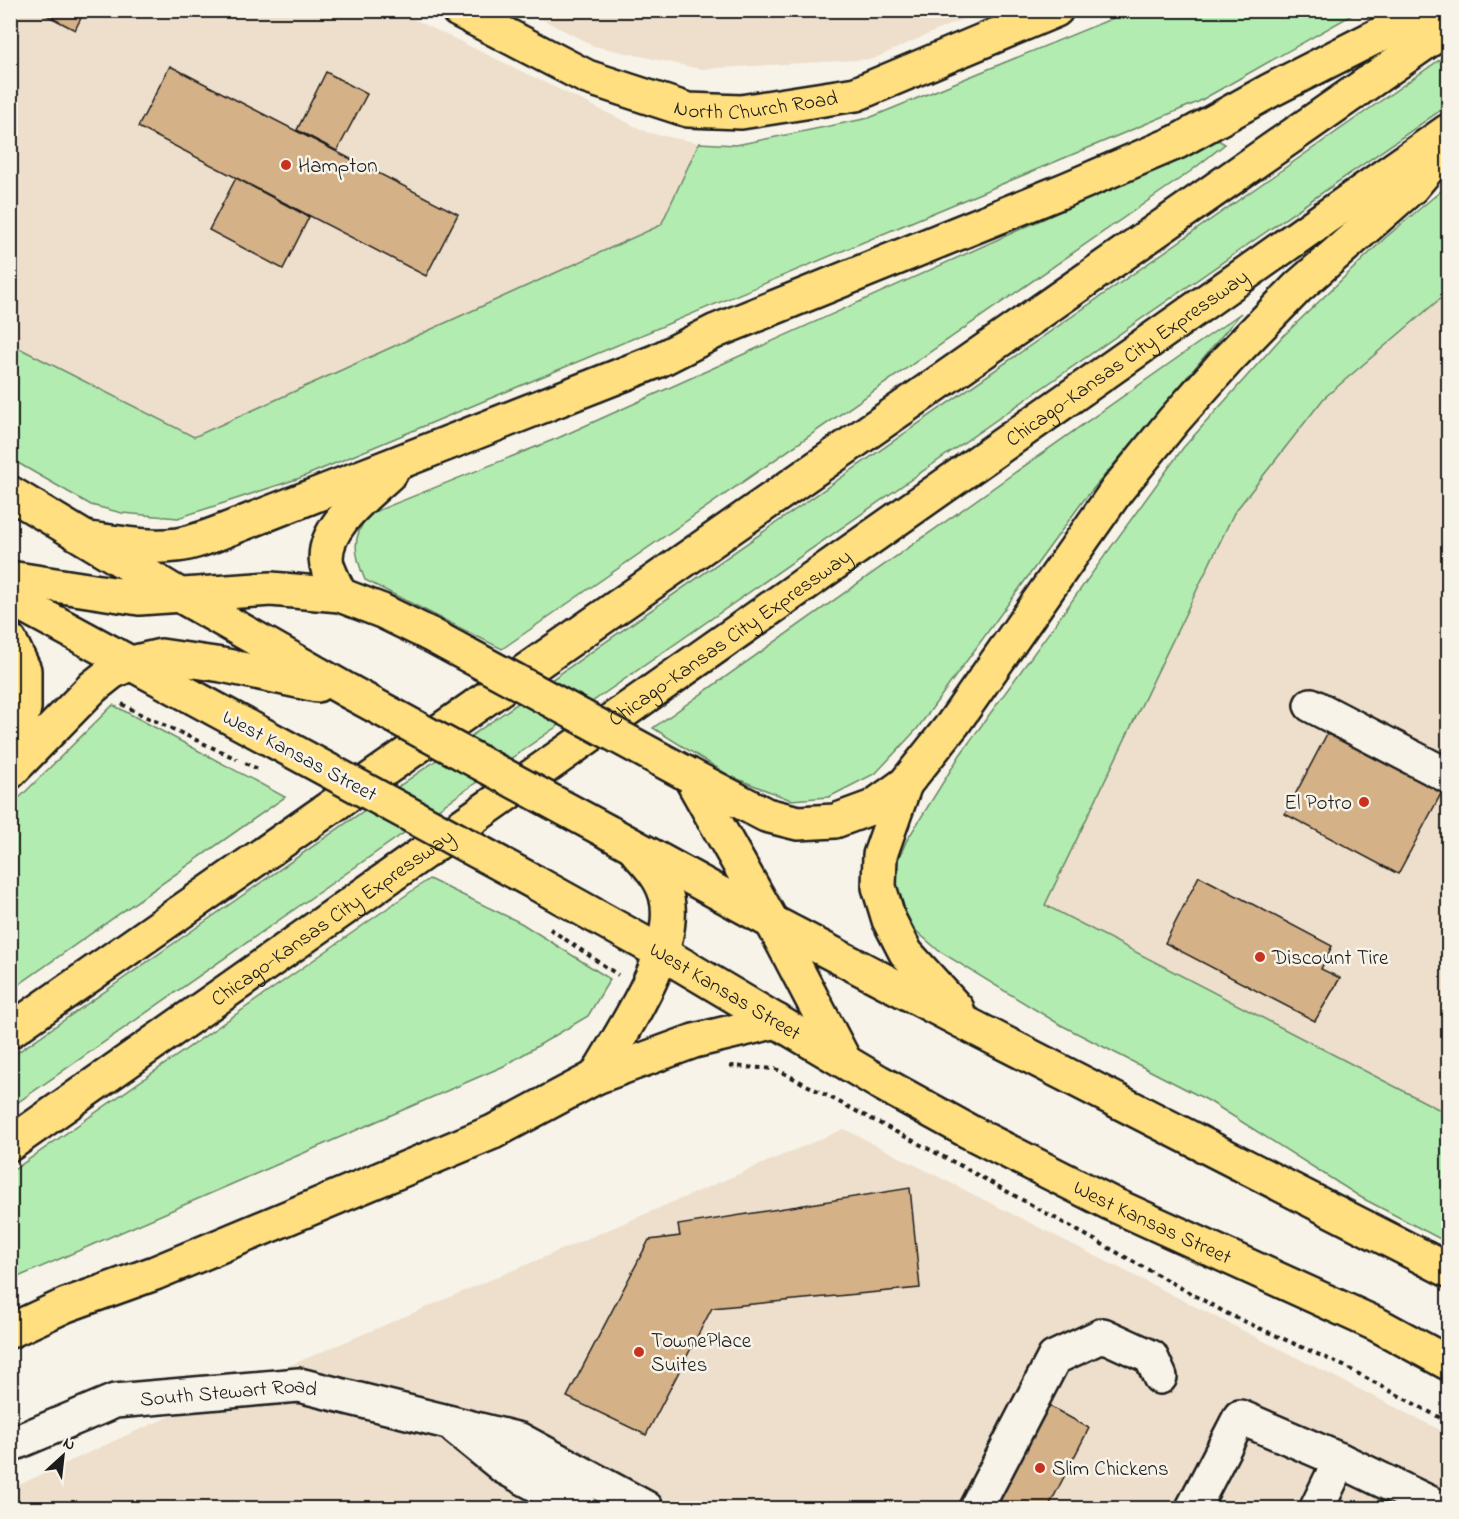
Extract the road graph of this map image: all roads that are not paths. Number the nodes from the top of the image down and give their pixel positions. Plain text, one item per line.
1 (458, 10) edge
2 (1056, 10) edge
3 (1436, 10) edge
4 (1449, 27) edge
5 (1449, 131) edge
6 (1449, 144) edge
7 (402, 461) junction
8 (10, 493) edge
9 (87, 538) junction
10 (10, 578) edge
11 (340, 595) junction
12 (180, 596) junction
13 (10, 598) edge
14 (10, 641) edge
15 (131, 663) junction
16 (348, 691) junction
17 (1311, 705) dead end
18 (10, 763) edge
19 (10, 772) edge
20 (689, 775) junction
21 (1449, 776) edge
22 (905, 784) junction
23 (619, 838) junction
24 (772, 922) junction
25 (662, 953) junction
26 (777, 1021) junction
27 (975, 1028) junction
28 (10, 1030) edge
29 (844, 1060) junction
30 (596, 1077) junction
31 (10, 1144) edge
32 (1449, 1270) edge
33 (10, 1331) edge
34 (1449, 1363) edge
35 (1160, 1377) dead end
36 (450, 1423) junction
37 (10, 1445) edge
38 (1340, 1460) junction
39 (580, 1509) edge
40 (646, 1509) edge
41 (976, 1509) edge
42 (1193, 1509) edge
43 (1317, 1509) edge
44 (1440, 1509) edge

1 - 2 main road, North Church Road
3 - 7 main road
4 - 28 main road
5 - 31 main road, Chicago-Kansas City Expressway
6 - 22 main road
7 - 9 main road
7 - 11 main road
8 - 9 main road
9 - 12 main road
10 - 12 main road
11 - 12 main road
11 - 20 main road, bridge
12 - 16 main road
13 - 15 main road, West Kansas Street
14 - 18 main road
15 - 16 main road
15 - 19 main road
15 - 25 main road, West Kansas Street, bridge
16 - 23 main road, bridge
17 - 21 street
20 - 22 main road
20 - 24 main road
22 - 27 main road
23 - 24 main road
23 - 25 main road
24 - 27 main road
24 - 29 main road
25 - 26 main road, West Kansas Street
25 - 30 main road
26 - 29 main road, West Kansas Street
26 - 30 main road
27 - 32 main road
29 - 34 main road, West Kansas Street
30 - 33 main road
35 - 41 street
36 - 37 street, South Stewart Road
36 - 39 street, South Stewart Road
36 - 40 street, South Stewart Road
38 - 42 street
38 - 43 street
38 - 44 street

